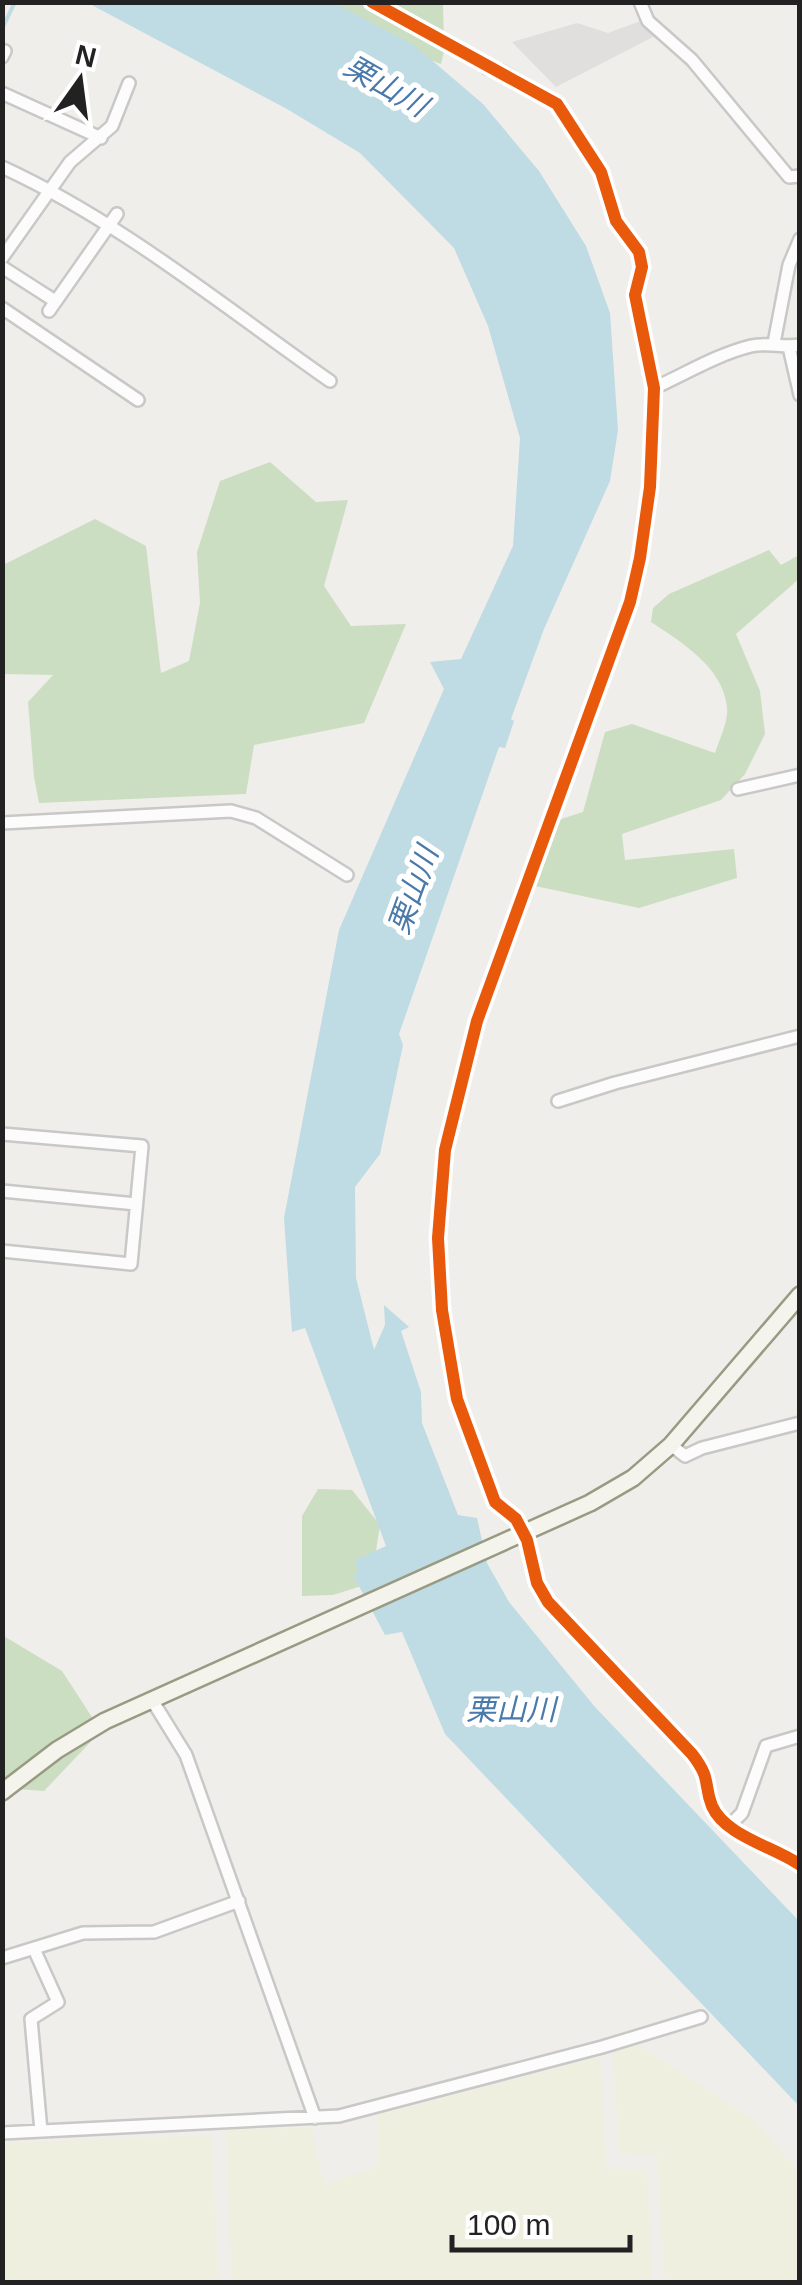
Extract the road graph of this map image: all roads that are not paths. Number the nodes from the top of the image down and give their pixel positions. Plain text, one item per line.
1 (640, 2) edge
2 (487, 68) dead end
3 (128, 84) dead end
4 (2, 93) edge
5 (101, 138) junction
6 (4, 170) edge
7 (800, 176) edge
8 (49, 188) junction
9 (117, 214) dead end
10 (108, 226) junction
11 (800, 239) edge
12 (2, 258) edge
13 (2, 267) edge
14 (2, 308) edge
15 (774, 342) junction
16 (794, 346) edge
17 (330, 381) dead end
18 (800, 395) edge
19 (138, 400) dead end
20 (800, 775) edge
21 (738, 789) dead end
22 (2, 824) edge
23 (347, 875) dead end
24 (800, 1036) edge
25 (558, 1101) dead end
26 (2, 1134) edge
27 (2, 1191) edge
28 (136, 1204) junction
29 (2, 1251) edge
30 (800, 1295) edge
31 (800, 1423) edge
32 (671, 1445) junction
33 (152, 1700) junction
34 (800, 1736) edge
35 (2, 1792) edge
36 (728, 1826) dead end
37 (239, 1901) junction
38 (34, 1949) junction
39 (2, 1958) edge
40 (701, 2017) dead end
41 (315, 2118) junction
42 (41, 2131) junction
43 (2, 2132) edge

1 - 7 street
2 - 15 street
3 - 5 street
4 - 5 street
5 - 8 street
6 - 8 street
8 - 10 street
8 - 12 street
9 - 10 street
10 - 13 street
10 - 17 street
11 - 15 street
14 - 19 street
15 - 16 street
16 - 18 street
20 - 21 street
22 - 23 street
24 - 25 street
26 - 28 street
27 - 28 street
28 - 29 street
30 - 32 street
31 - 32 street
32 - 33 street
33 - 35 street
33 - 37 street
34 - 36 street
37 - 38 street
37 - 41 street
38 - 39 street
38 - 42 street
40 - 41 street
41 - 42 street
42 - 43 street

